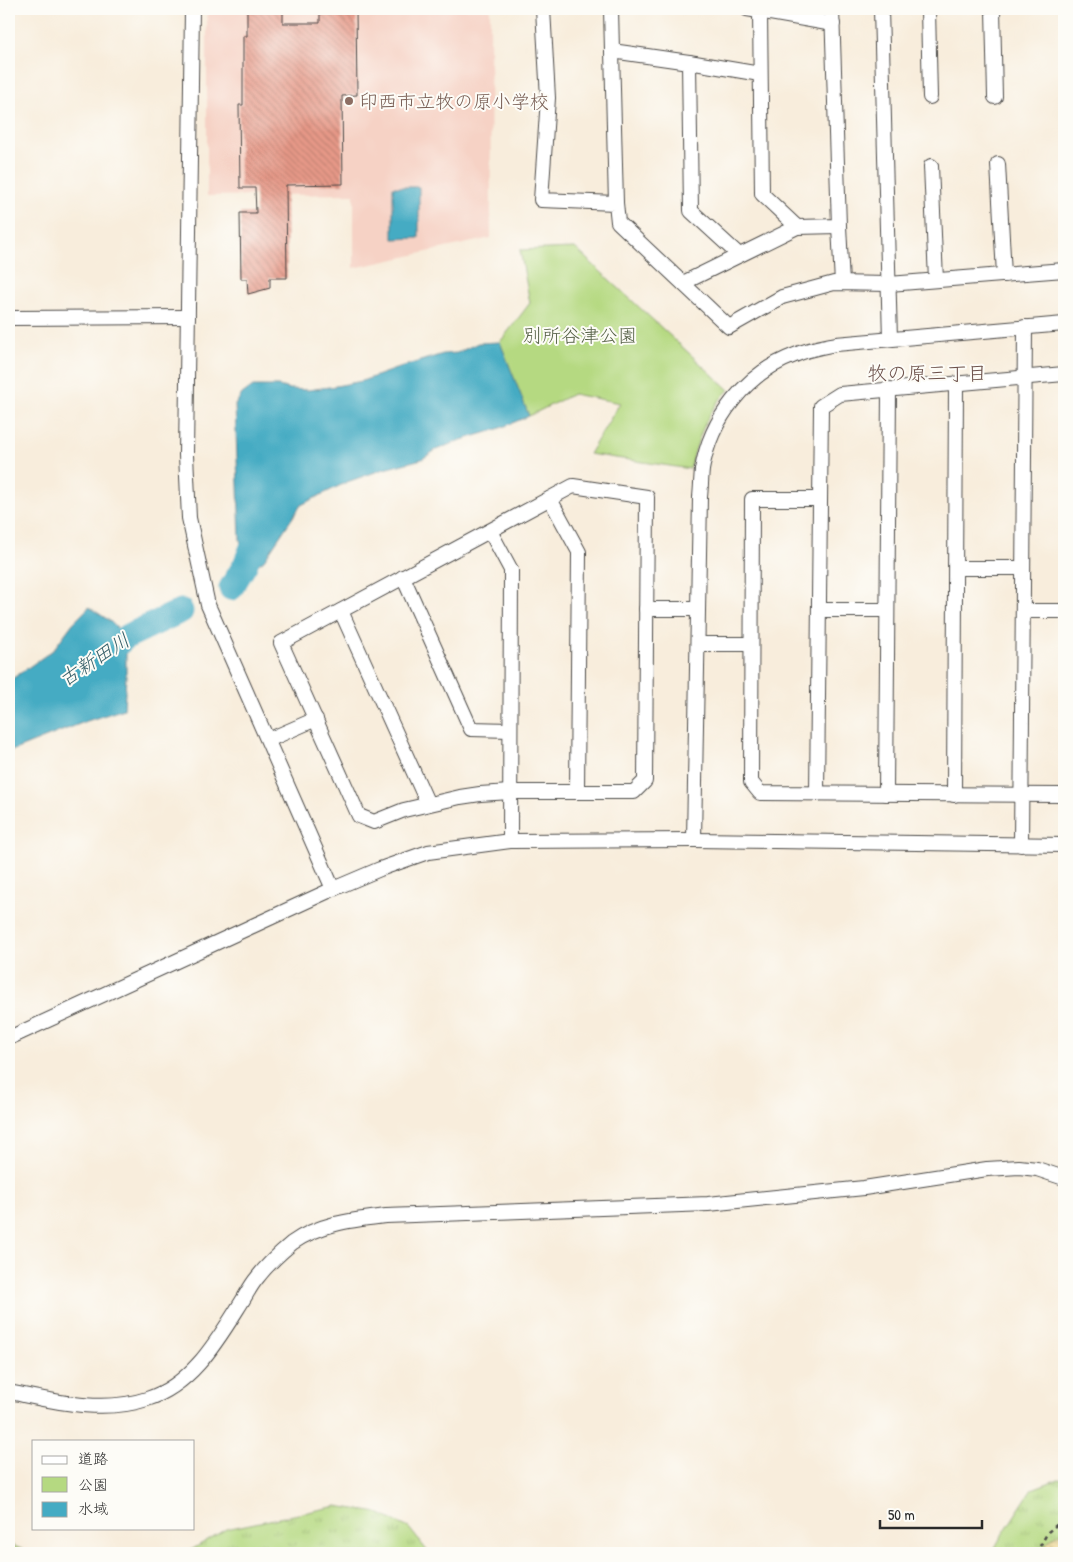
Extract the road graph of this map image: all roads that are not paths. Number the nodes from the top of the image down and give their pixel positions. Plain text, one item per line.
1 (192, 9) edge
2 (543, 9) edge
3 (611, 9) edge
4 (832, 9) edge
5 (881, 9) edge
6 (928, 9) edge
7 (993, 9) edge
8 (753, 10) edge
9 (833, 24) junction
10 (612, 51) junction
11 (688, 62) junction
12 (760, 74) junction
13 (930, 97) dead end
14 (995, 97) dead end
15 (998, 164) dead end
16 (931, 166) dead end
17 (616, 203) junction
18 (839, 226) junction
19 (797, 227) junction
20 (739, 256) junction
21 (1064, 270) edge
22 (1004, 275) junction
23 (936, 280) junction
24 (683, 283) junction
25 (842, 283) junction
26 (889, 284) junction
27 (188, 317) junction
28 (9, 318) edge
29 (1064, 324) edge
30 (1025, 327) junction
31 (890, 339) junction
32 (1064, 374) edge
33 (1025, 377) junction
34 (956, 384) junction
35 (889, 389) junction
36 (550, 499) junction
37 (820, 499) junction
38 (490, 531) junction
39 (956, 568) junction
40 (1023, 568) junction
41 (403, 578) junction
42 (646, 609) junction
43 (698, 609) junction
44 (820, 610) junction
45 (887, 610) junction
46 (342, 611) junction
47 (1023, 611) junction
48 (1064, 611) edge
49 (698, 644) junction
50 (751, 644) junction
51 (316, 719) junction
52 (510, 730) junction
53 (268, 740) junction
54 (510, 792) junction
55 (577, 792) junction
56 (817, 794) junction
57 (886, 794) junction
58 (954, 795) junction
59 (1021, 795) junction
60 (1064, 795) edge
61 (428, 804) junction
62 (694, 840) junction
63 (510, 841) junction
64 (1021, 845) junction
65 (1064, 846) edge
66 (333, 889) junction
67 (9, 1038) edge
68 (1064, 1178) edge
69 (9, 1392) edge

1 - 27 street
2 - 17 street
3 - 10 street
4 - 9 street
5 - 26 street
6 - 13 street
7 - 14 street
8 - 9 street
8 - 12 street
9 - 18 street
10 - 11 street
10 - 17 street
11 - 12 street
11 - 20 street
12 - 19 street
15 - 22 street
16 - 23 street
17 - 24 street
18 - 19 street
18 - 25 street
19 - 20 street
20 - 24 street
21 - 22 street
22 - 23 street
23 - 26 street
24 - 25 street
25 - 26 street
26 - 31 street
27 - 28 street
27 - 53 street
29 - 30 street
30 - 31 street
30 - 33 street
31 - 43 street
32 - 33 street
33 - 34 street
33 - 40 street
34 - 35 street
34 - 39 street
35 - 37 street
35 - 45 street
36 - 38 street
36 - 42 street
36 - 55 street
37 - 44 street
37 - 50 street
38 - 41 street
38 - 52 street
39 - 40 street
39 - 58 street
40 - 47 street
41 - 46 street
41 - 52 street
42 - 43 street
42 - 55 street
43 - 49 street
44 - 45 street
44 - 56 street
45 - 57 street
46 - 51 street
46 - 61 street
47 - 48 street
47 - 59 street
49 - 50 street
49 - 62 street
50 - 56 street
51 - 53 street
51 - 61 street
52 - 54 street
53 - 66 street
54 - 55 street
54 - 61 street
54 - 63 street
56 - 57 street
57 - 58 street
58 - 59 street
59 - 60 street
59 - 64 street
62 - 63 street
62 - 64 street
63 - 66 street
64 - 65 street
66 - 67 street
68 - 69 street

